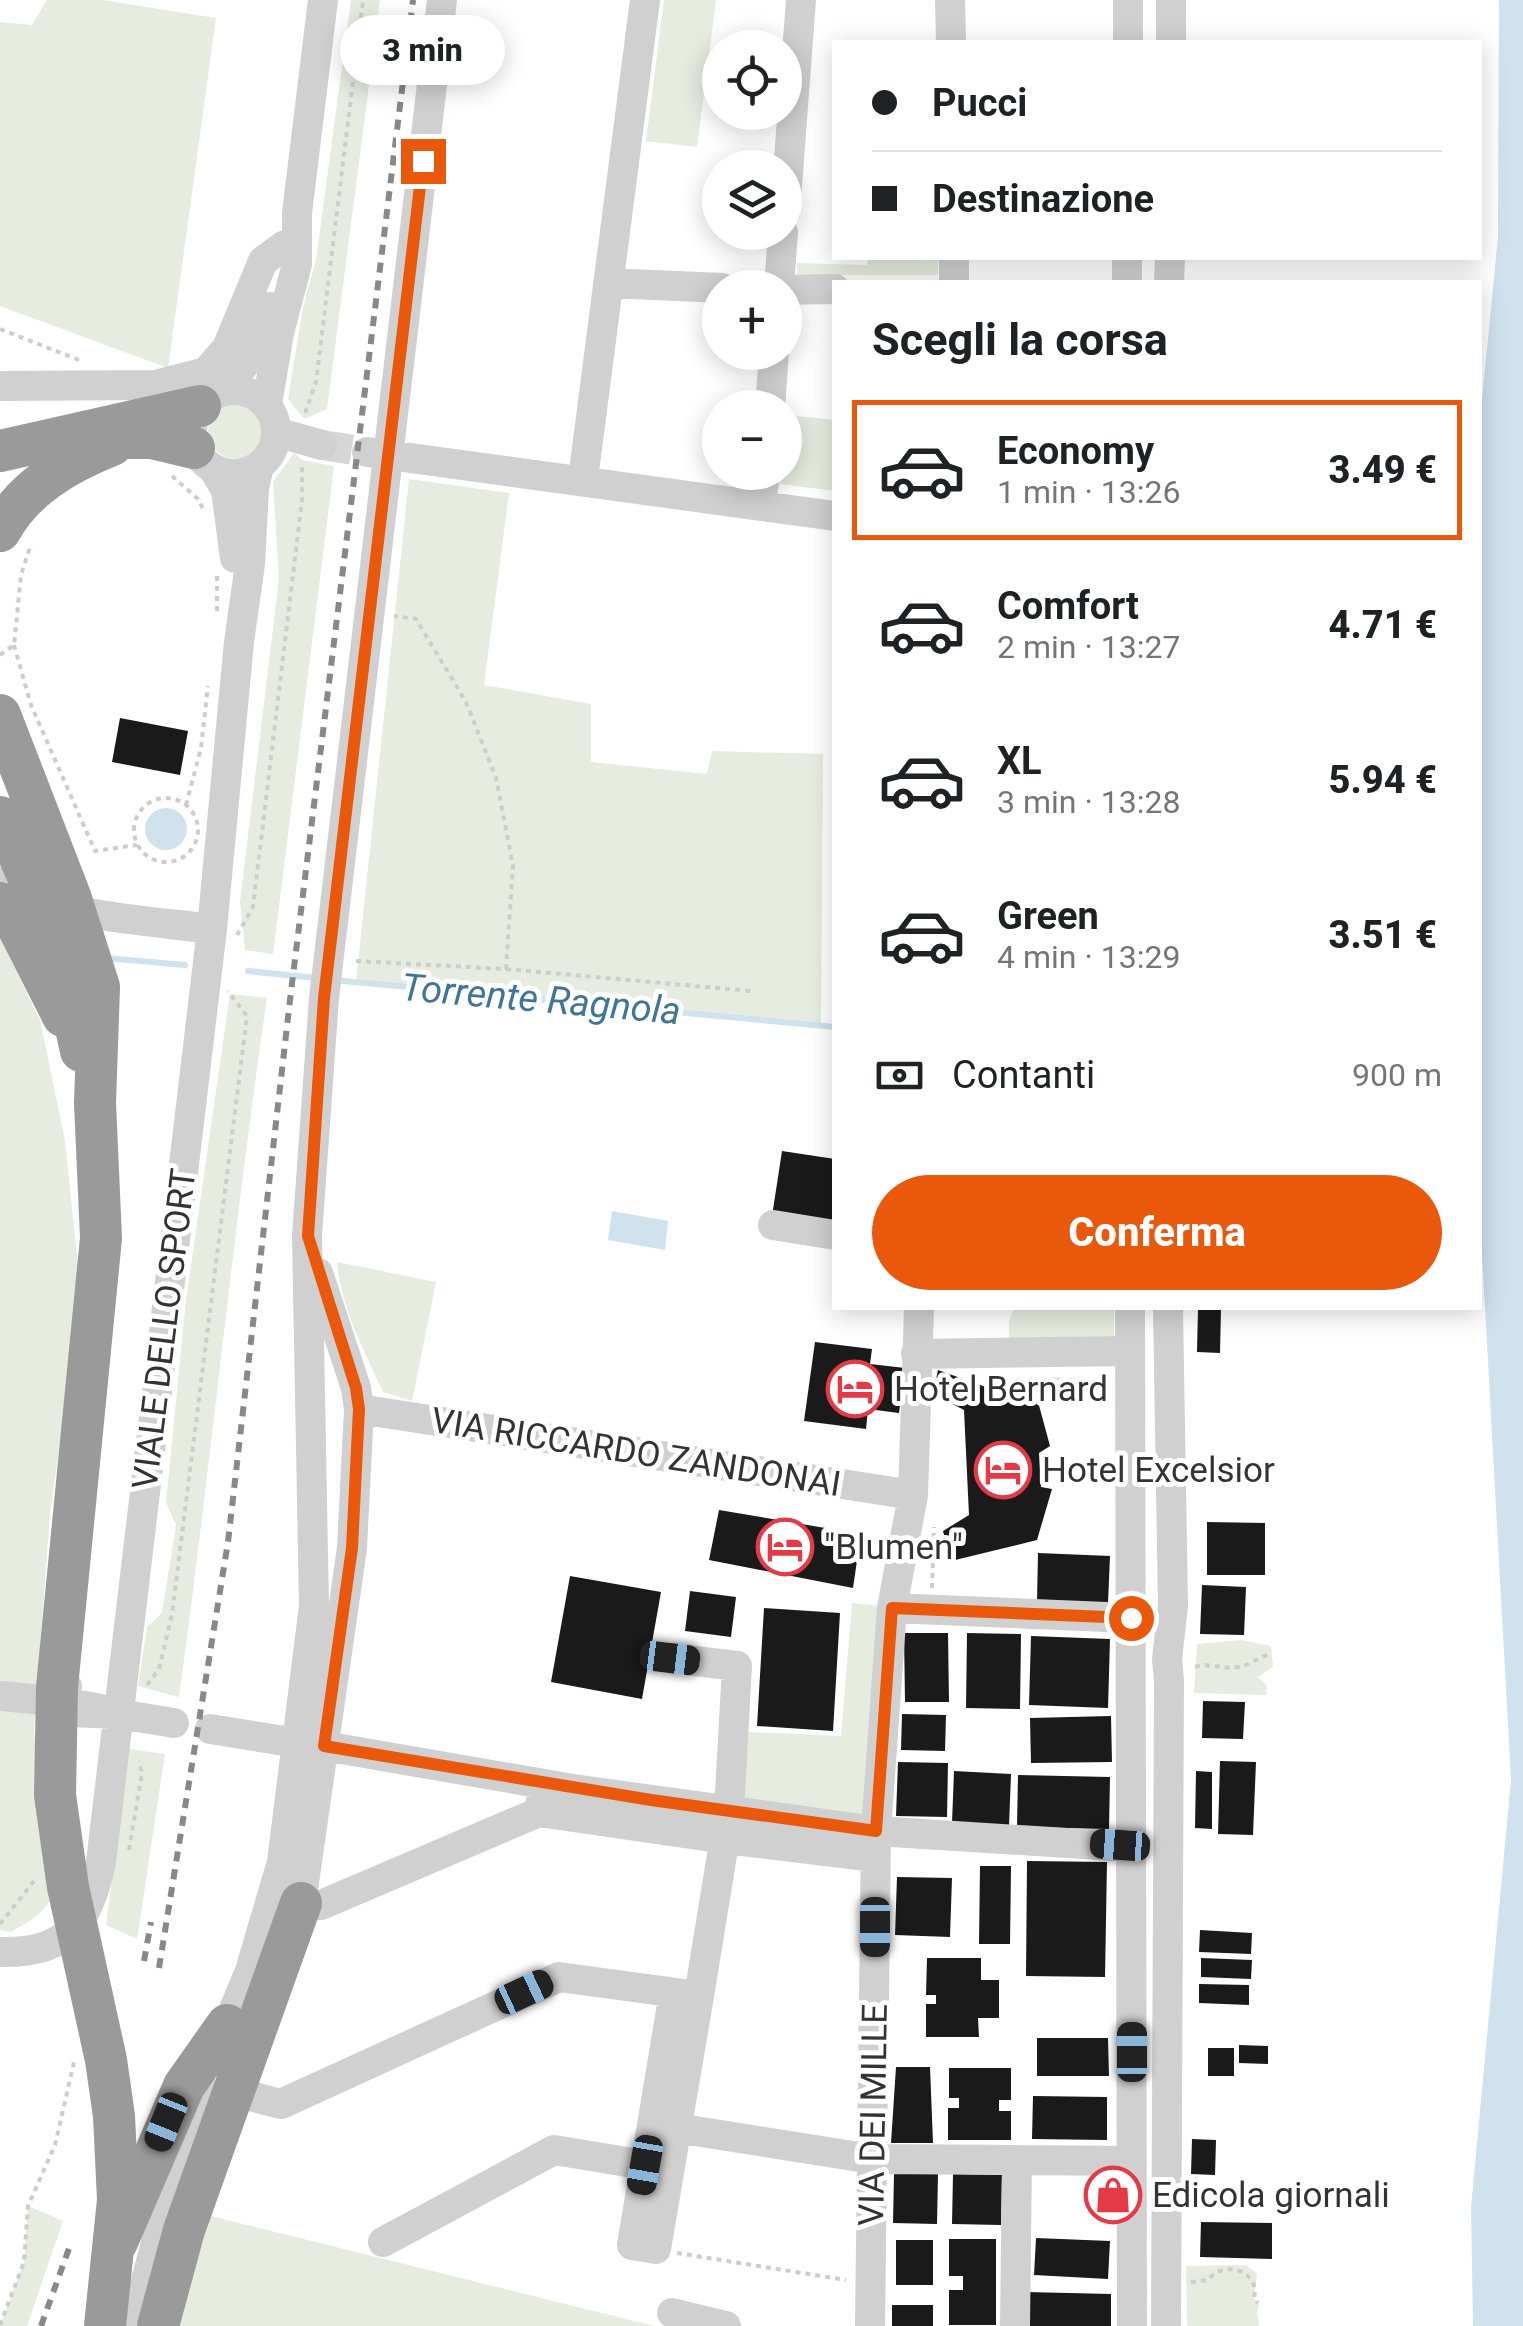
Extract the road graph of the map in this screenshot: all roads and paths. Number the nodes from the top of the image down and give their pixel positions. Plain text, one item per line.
1 (323, 0) edge
2 (363, 0) edge
3 (442, 0) edge
4 (645, 0) edge
5 (801, 0) edge
6 (950, 0) edge
7 (1128, 0) edge
8 (1172, 0) edge
9 (950, 40) edge
10 (1128, 40) edge
11 (1171, 40) edge
12 (790, 150) edge
13 (297, 213) junction
14 (285, 246) junction
15 (608, 284) junction
16 (702, 287) edge
17 (802, 288) edge
18 (832, 289) edge
19 (0, 329) edge
20 (85, 362) dead end
21 (0, 386) edge
22 (213, 398) junction
23 (0, 422) edge
24 (151, 427) junction
25 (292, 430) junction
26 (0, 451) edge
27 (378, 453) junction
28 (193, 464) junction
29 (259, 466) junction
30 (583, 480) junction
31 (763, 490) edge
32 (761, 506) junction
33 (832, 516) edge
34 (208, 517) dead end
35 (16, 536) edge
36 (215, 568) dead end
37 (369, 612) junction
38 (227, 634) junction
39 (14, 644) junction
40 (0, 656) edge
41 (209, 679) dead end
42 (0, 714) edge
43 (186, 805) junction
44 (0, 818) edge
45 (137, 844) junction
46 (0, 882) edge
47 (0, 903) edge
48 (224, 933) junction
49 (342, 964) junction
50 (506, 969) junction
51 (225, 987) dead end
52 (751, 991) dead end
53 (81, 1052) junction
54 (95, 1103) junction
55 (773, 1226) dead end
56 (832, 1235) edge
57 (308, 1236) junction
58 (919, 1310) edge
59 (1130, 1310) edge
60 (1168, 1310) edge
61 (1130, 1351) junction
62 (916, 1354) junction
63 (104, 1395) dead end
64 (359, 1409) junction
65 (913, 1496) junction
66 (312, 1541) junction
67 (352, 1548) junction
68 (892, 1608) junction
69 (1131, 1618) junction
70 (1272, 1654) dead end
71 (670, 1658) dead end
72 (1195, 1667) dead end
73 (0, 1696) edge
74 (64, 1702) junction
75 (128, 1715) junction
76 (174, 1723) dead end
77 (210, 1728) dead end
78 (310, 1745) junction
79 (541, 1798) junction
80 (727, 1826) junction
81 (876, 1844) junction
82 (1131, 1846) junction
83 (127, 1856) dead end
84 (282, 1862) junction
85 (33, 1870) dead end
86 (301, 1904) junction
87 (0, 1924) edge
88 (0, 1952) edge
89 (252, 1964) junction
90 (686, 1995) junction
91 (227, 2025) junction
92 (76, 2055) dead end
93 (246, 2095) dead end
94 (676, 2128) junction
95 (872, 2159) junction
96 (1017, 2160) junction
97 (1132, 2161) junction
98 (645, 2165) junction
99 (383, 2242) dead end
100 (656, 2250) junction
101 (1186, 2282) dead end
102 (870, 2284) junction
103 (1258, 2303) dead end
104 (672, 2313) dead end
105 (0, 2325) edge
106 (86, 2326) edge
107 (105, 2326) edge
108 (134, 2326) edge
109 (158, 2326) edge
110 (726, 2326) edge
111 (870, 2326) edge
112 (1015, 2326) edge
113 (1132, 2326) edge
114 (1166, 2326) edge

1 - 13 street
2 - 25 path
3 - 27 street
4 - 15 street
5 - 12 street
6 - 9 street
7 - 10 street
8 - 11 street
13 - 14 street
13 - 25 street
14 - 21 street
14 - 22 street
15 - 16 street
15 - 30 street
17 - 18 street
19 - 20 path
22 - 24 highway
22 - 25 street
22 - 28 street
23 - 24 highway
24 - 26 highway
24 - 28 highway
24 - 35 highway
25 - 29 street
25 - 48 path
27 - 30 street
27 - 37 street
28 - 29 street
28 - 34 path
28 - 38 street, VIALE DELLO SPORT
29 - 38 street, VIALE DELLO SPORT
30 - 32 street
31 - 32 street
32 - 33 street
35 - 39 path
36 - 38 path
37 - 49 street
37 - 50 path
38 - 48 street, VIALE DELLO SPORT
39 - 40 path
39 - 45 path
41 - 43 path
42 - 54 highway, bridge
43 - 45 path
43 - 45 path
44 - 53 highway, bridge
46 - 48 street
47 - 53 highway, bridge
48 - 75 street, VIALE DELLO SPORT
49 - 50 path
49 - 57 street
50 - 52 path
51 - 75 path
53 - 54 highway, bridge
54 - 107 highway, bridge
55 - 56 street
57 - 64 street
57 - 66 street
58 - 62 street, VIA DEI MILLE
59 - 61 street
60 - 114 street
61 - 62 street
61 - 69 street
62 - 65 street, VIA DEI MILLE
63 - 74 street
64 - 65 street, VIA RICCARDO ZANDONAI
64 - 67 street
65 - 68 street, VIA DEI MILLE
66 - 67 street
66 - 78 street
67 - 78 street
68 - 69 street
68 - 81 street, VIA DEI MILLE
69 - 82 street
70 - 72 path
71 - 80 street
73 - 74 street
74 - 75 street
75 - 76 street
75 - 83 path
75 - 88 street, VIALE DELLO SPORT
77 - 78 street
78 - 79 street
78 - 84 street
78 - 86 street
79 - 80 street
79 - 86 street
80 - 81 street
80 - 90 street
81 - 82 street
81 - 95 street, VIA DEI MILLE
82 - 97 street
84 - 86 street
84 - 89 street
85 - 87 path
86 - 89 street
86 - 109 highway
89 - 91 street
90 - 93 street
90 - 94 street
90 - 98 street
91 - 106 highway, bridge
91 - 108 street
92 - 105 path
94 - 95 street
94 - 100 street
95 - 96 street
95 - 102 street, VIA DEI MILLE
96 - 97 street
96 - 112 street
97 - 113 street
98 - 99 street
98 - 100 street
100 - 102 path
101 - 103 path
102 - 111 street, VIA DEI MILLE
104 - 110 street

